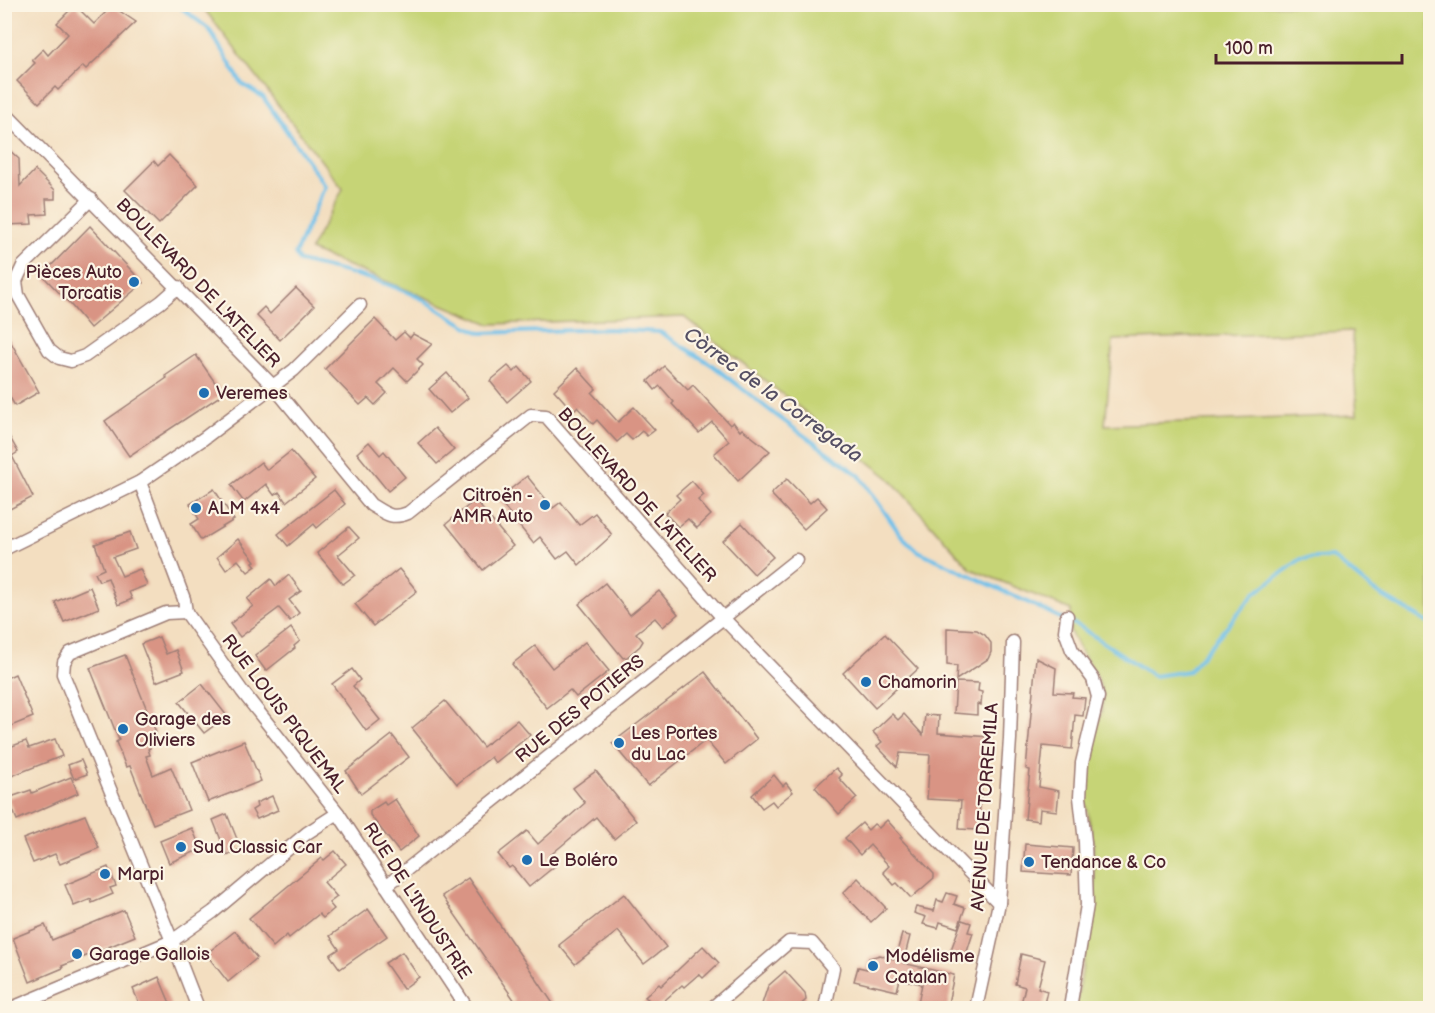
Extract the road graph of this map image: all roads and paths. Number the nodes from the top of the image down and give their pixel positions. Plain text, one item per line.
1 (4, 112) edge
2 (91, 199) junction
3 (178, 287) junction
4 (360, 305) dead end
5 (274, 387) junction
6 (140, 482) junction
7 (4, 549) edge
8 (796, 560) dead end
9 (186, 612) junction
10 (723, 618) junction
11 (1066, 621) dead end
12 (1013, 642) dead end
13 (338, 813) junction
14 (386, 886) junction
15 (999, 903) junction
16 (172, 941) junction
17 (12, 1008) edge
18 (198, 1008) edge
19 (467, 1008) edge
20 (712, 1008) edge
21 (825, 1008) edge
22 (976, 1008) edge
23 (1070, 1008) edge

1 - 2 street, BOULEVARD DE L'ATELIER
2 - 3 street, BOULEVARD DE L'ATELIER
2 - 3 street
3 - 5 street, BOULEVARD DE L'ATELIER
4 - 5 street
5 - 6 street
5 - 10 street, BOULEVARD DE L'ATELIER
6 - 7 street
6 - 9 street, RUE LOUIS PIQUEMAL
8 - 10 street, RUE DES POTIERS
9 - 13 street, RUE LOUIS PIQUEMAL
9 - 16 street
10 - 14 street, RUE DES POTIERS
10 - 15 street, BOULEVARD DE L'ATELIER
11 - 23 street
12 - 15 street, AVENUE DE TORREMILA
13 - 14 street, RUE DE L'INDUSTRIE
13 - 16 street, RUE LOUIS PIQUEMAL
14 - 19 street, RUE DE L'INDUSTRIE
15 - 22 street, AVENUE DE TORREMILA
16 - 17 street, RUE LOUIS PIQUEMAL
16 - 18 street
20 - 21 street

